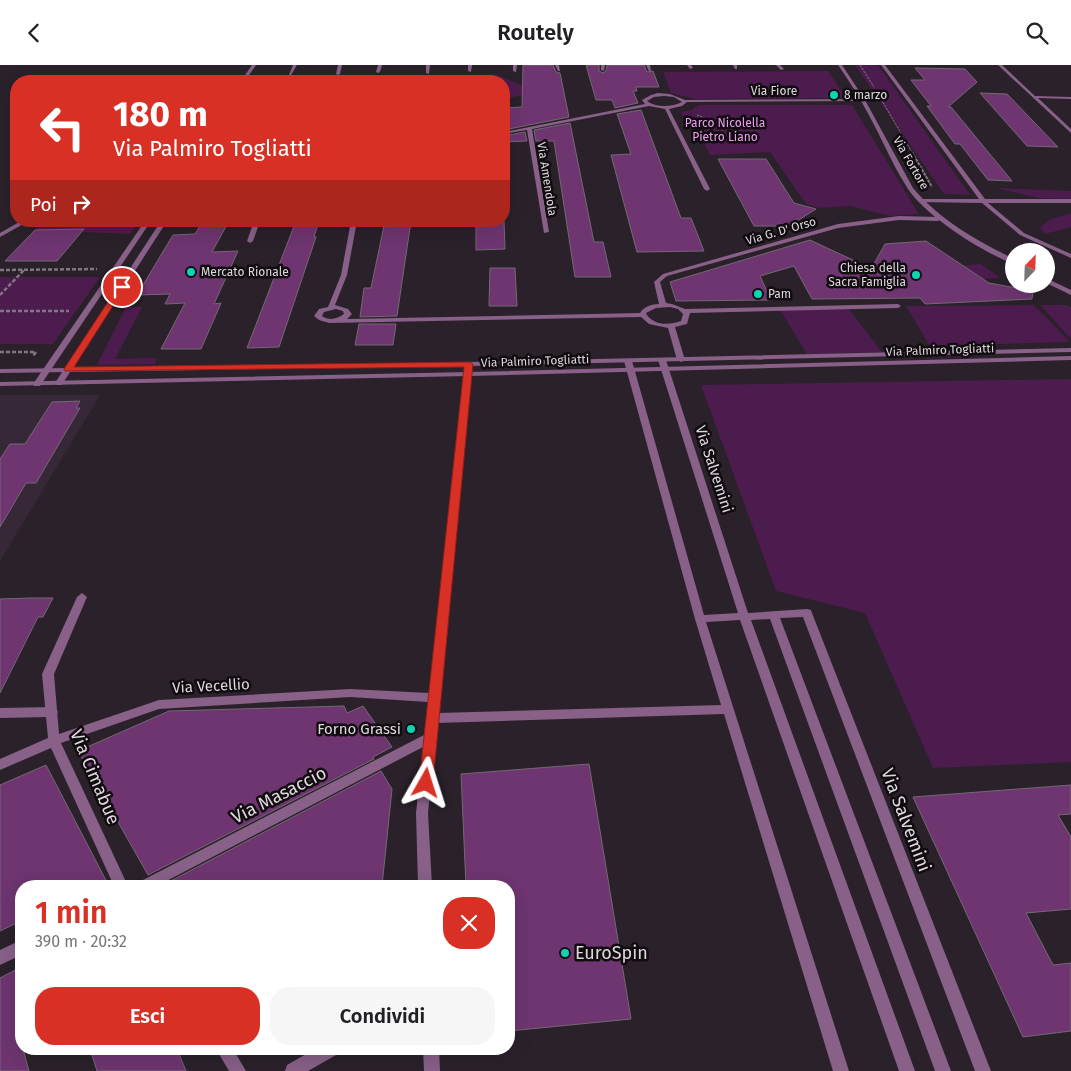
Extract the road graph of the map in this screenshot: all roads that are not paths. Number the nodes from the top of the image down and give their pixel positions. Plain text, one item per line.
1 (295, 65) edge
2 (340, 65) edge
3 (380, 65) edge
4 (428, 65) edge
5 (470, 65) edge
6 (515, 65) edge
7 (840, 65) edge
8 (883, 65) edge
9 (1000, 65) edge
10 (470, 71) dead end
11 (515, 71) dead end
12 (378, 73) dead end
13 (428, 73) dead end
14 (338, 74) dead end
15 (290, 75) dead end
16 (1035, 97) junction
17 (1071, 98) edge
18 (863, 100) junction
19 (684, 101) junction
20 (649, 105) junction
21 (666, 107) junction
22 (529, 128) junction
23 (510, 132) edge
24 (1071, 132) edge
25 (707, 189) dead end
26 (920, 201) junction
27 (1071, 201) edge
28 (984, 202) junction
29 (938, 219) junction
30 (15, 227) edge
31 (144, 227) edge
32 (160, 227) edge
33 (255, 227) edge
34 (353, 227) edge
35 (546, 232) dead end
36 (0, 235) edge
37 (250, 241) dead end
38 (1071, 255) edge
39 (1005, 258) edge
40 (1055, 285) edge
41 (1071, 293) edge
42 (663, 305) junction
43 (898, 306) dead end
44 (331, 307) junction
45 (684, 311) junction
46 (643, 315) junction
47 (334, 321) junction
48 (671, 326) junction
49 (1071, 350) edge
50 (1071, 358) edge
51 (681, 360) junction
52 (630, 365) junction
53 (663, 365) junction
54 (68, 369) junction
55 (469, 369) junction
56 (47, 370) junction
57 (0, 371) edge
58 (37, 383) junction
59 (58, 383) junction
60 (0, 384) edge
61 (82, 597) dead end
62 (774, 615) junction
63 (744, 616) junction
64 (700, 619) junction
65 (435, 698) junction
66 (728, 709) junction
67 (52, 712) junction
68 (0, 713) edge
69 (433, 718) junction
70 (431, 737) junction
71 (54, 741) junction
72 (0, 765) edge
73 (118, 880) edge
74 (156, 880) edge
75 (425, 880) edge
76 (15, 950) edge
77 (0, 958) edge
78 (228, 1055) edge
79 (320, 1055) edge
80 (431, 1055) edge
81 (238, 1071) edge
82 (293, 1071) edge
83 (432, 1071) edge
84 (841, 1071) edge
85 (907, 1071) edge
86 (943, 1071) edge
87 (983, 1071) edge

1 - 15 street
2 - 14 street
3 - 12 street
4 - 13 street
5 - 10 street
6 - 11 street
7 - 18 street, Via Fortore
8 - 28 street
9 - 16 street
16 - 17 street
16 - 24 street
18 - 19 street, Via Fiore
18 - 26 street, Via Fortore
19 - 20 street, Via Fiore
19 - 21 street, Via Fiore
20 - 21 street, Via Fiore
20 - 22 street, Via Fiore
21 - 25 street
22 - 23 street, Via Fiore
22 - 35 street, Via Amendola
26 - 28 street
26 - 29 street, Via Fortore
27 - 28 street
28 - 38 street
29 - 39 street, Via Fortore
29 - 42 street, Via G. D' Orso
30 - 36 street
31 - 56 street
32 - 54 street
33 - 37 street
34 - 44 street
40 - 41 street
42 - 45 street
42 - 46 street
43 - 45 street
44 - 47 street
44 - 47 street
45 - 48 street
46 - 47 street
46 - 48 street
48 - 51 street
49 - 51 street, Via Palmiro Togliatti
50 - 53 street, Via Palmiro Togliatti
51 - 53 street, Via Palmiro Togliatti
52 - 53 street, Via Palmiro Togliatti
52 - 55 street, Via Palmiro Togliatti
52 - 64 street
53 - 63 street, Via Salvemini
54 - 55 street, Via Palmiro Togliatti
54 - 56 street, Via Palmiro Togliatti
54 - 59 street
55 - 59 street, Via Palmiro Togliatti
55 - 65 street
56 - 57 street, Via Palmiro Togliatti
56 - 58 street
58 - 59 street, Via Palmiro Togliatti
58 - 60 street, Via Palmiro Togliatti
61 - 67 street, Via Cimabue
62 - 63 street, Via Salvemini
62 - 86 street
62 - 87 street, Via Salvemini
63 - 64 street, Via Salvemini
63 - 85 street, Via Salvemini
64 - 66 street
65 - 69 street
65 - 71 street, Via Vecellio
66 - 69 street
66 - 84 street
67 - 68 street
67 - 71 street, Via Cimabue
69 - 70 street
70 - 74 street, Via Masaccio
70 - 75 street
71 - 72 street, Via Vecellio
71 - 73 street, Via Cimabue
76 - 77 street
78 - 81 street
79 - 82 street
80 - 83 street

